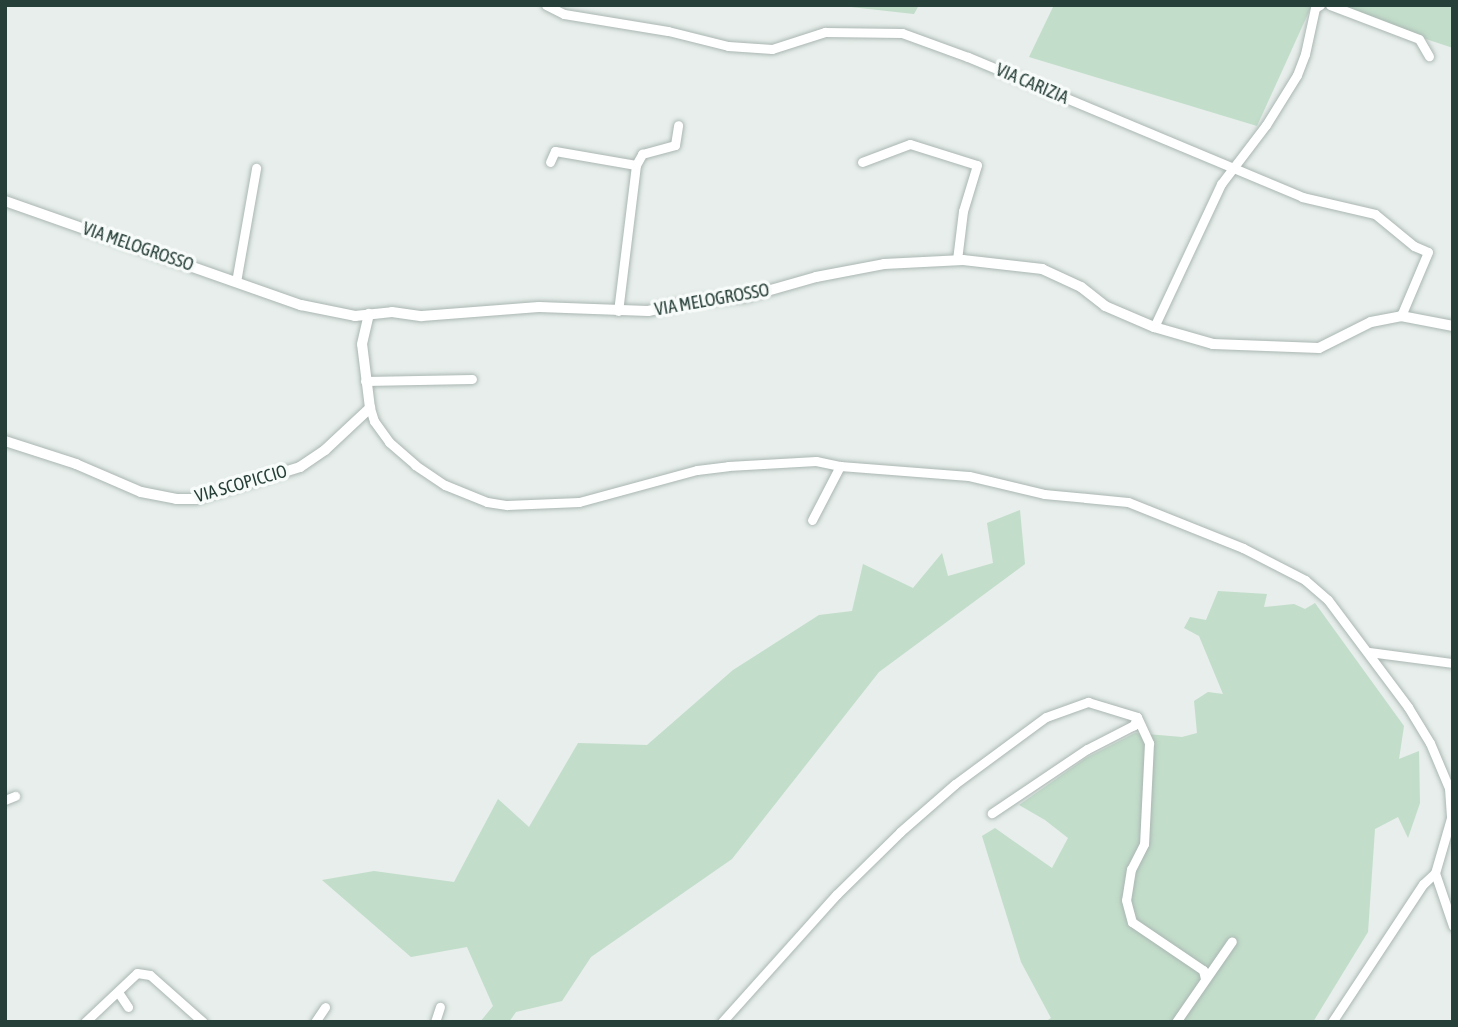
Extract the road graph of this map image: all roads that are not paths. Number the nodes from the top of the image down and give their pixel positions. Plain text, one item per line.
1 (546, 5) edge
2 (1320, 5) edge
3 (1330, 5) edge
4 (1429, 56) dead end
5 (678, 125) dead end
6 (550, 162) dead end
7 (862, 162) dead end
8 (635, 165) junction
9 (1231, 167) junction
10 (256, 168) dead end
11 (5, 201) edge
12 (957, 260) junction
13 (236, 282) junction
14 (618, 311) junction
15 (369, 314) junction
16 (1401, 316) junction
17 (1453, 326) edge
18 (1154, 327) junction
19 (472, 379) dead end
20 (365, 381) junction
21 (370, 408) junction
22 (5, 441) edge
23 (840, 466) junction
24 (812, 520) dead end
25 (1369, 652) junction
26 (1453, 663) edge
27 (1137, 717) junction
28 (15, 796) dead end
29 (5, 800) edge
30 (992, 813) dead end
31 (1435, 873) junction
32 (1453, 926) edge
33 (1232, 941) dead end
34 (1205, 979) junction
35 (118, 992) junction
36 (128, 1007) dead end
37 (326, 1007) dead end
38 (440, 1007) dead end
39 (85, 1022) edge
40 (203, 1022) edge
41 (315, 1022) edge
42 (435, 1022) edge
43 (722, 1022) edge
44 (1176, 1022) edge
45 (1332, 1022) edge

1 - 9 street, VIA CARIZIA
2 - 9 street
3 - 4 street
5 - 8 street
6 - 8 street
7 - 12 street
8 - 14 street
9 - 16 street, VIA CARIZIA
9 - 18 street
10 - 13 street
11 - 13 street, VIA MELOGROSSO
12 - 14 street, VIA MELOGROSSO
12 - 18 street, VIA MELOGROSSO
13 - 15 street, VIA MELOGROSSO
14 - 15 street, VIA MELOGROSSO
15 - 20 street
16 - 17 street, VIA MELOGROSSO
16 - 18 street, VIA MELOGROSSO
19 - 20 street
20 - 21 street
21 - 22 street, VIA SCOPICCIO
21 - 23 street
23 - 24 street
23 - 25 street
25 - 26 street
25 - 31 street
27 - 30 street
27 - 34 street
27 - 43 street
28 - 29 street
31 - 32 street
31 - 45 street
33 - 34 street
34 - 44 street
35 - 36 street
35 - 39 street
35 - 40 street
37 - 41 street
38 - 42 street

